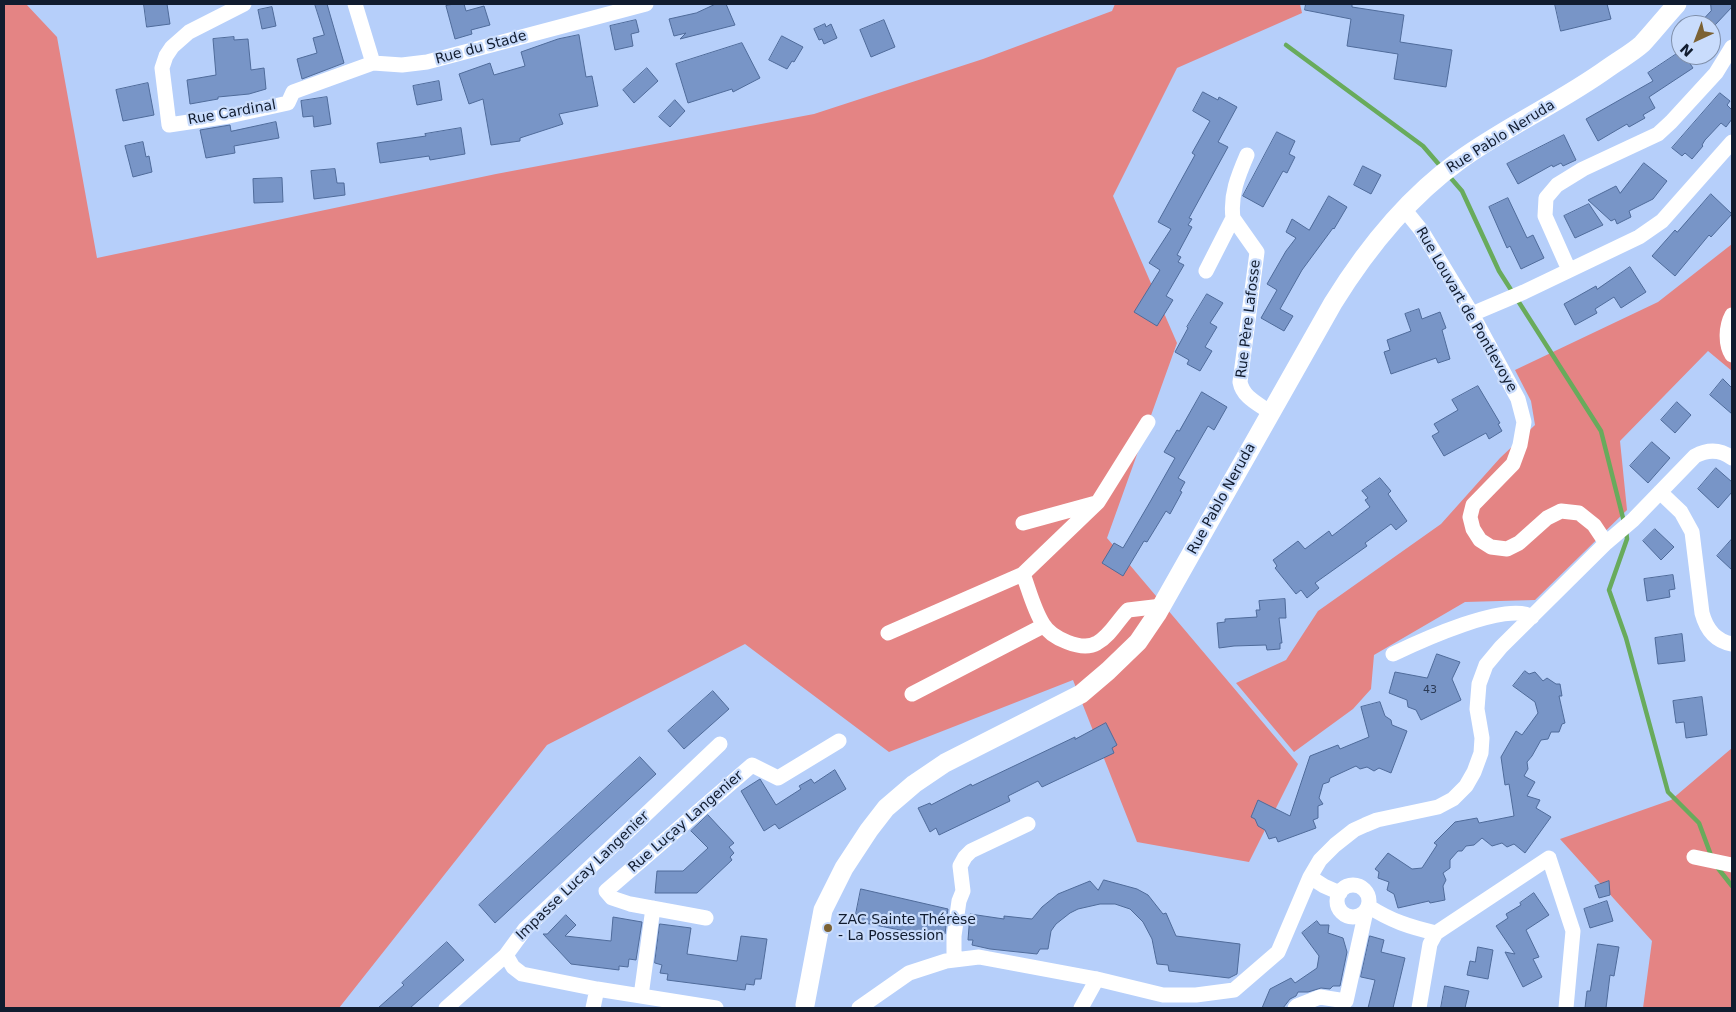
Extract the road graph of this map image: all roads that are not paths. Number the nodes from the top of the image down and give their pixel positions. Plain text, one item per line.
1 (244, 4) edge
2 (356, 4) edge
3 (646, 4) edge
4 (1677, 4) edge
5 (1732, 47) edge
6 (373, 63) junction
7 (1732, 142) edge
8 (1246, 155) dead end
9 (1404, 209) junction
10 (1233, 218) junction
11 (1569, 270) junction
12 (1206, 271) dead end
13 (1472, 314) junction
14 (1732, 315) edge
15 (1732, 355) edge
16 (1271, 413) junction
17 (1148, 422) dead end
18 (1732, 458) edge
19 (1660, 492) junction
20 (1098, 502) junction
21 (1024, 523) dead end
22 (1612, 539) junction
23 (1023, 574) junction
24 (1162, 606) junction
25 (1532, 617) junction
26 (1044, 626) junction
27 (888, 633) dead end
28 (1732, 644) edge
29 (1393, 654) dead end
30 (912, 694) dead end
31 (839, 741) dead end
32 (720, 744) dead end
33 (1028, 824) dead end
34 (1694, 857) dead end
35 (1732, 865) edge
36 (1310, 877) junction
37 (1340, 893) junction
38 (653, 908) junction
39 (1367, 909) junction
40 (706, 918) dead end
41 (1436, 933) junction
42 (506, 955) junction
43 (954, 959) junction
44 (1097, 979) junction
45 (597, 989) junction
46 (641, 996) junction
47 (805, 1007) edge
48 (446, 1008) edge
49 (593, 1008) edge
50 (716, 1008) edge
51 (859, 1008) edge
52 (1081, 1008) edge
53 (1296, 1008) edge
54 (1419, 1008) edge
55 (1566, 1008) edge

1 - 6 street, Rue Cardinal
2 - 6 street
3 - 6 street, Rue du Stade
4 - 9 main road, Rue Pablo Neruda
5 - 11 street
7 - 11 street
8 - 10 street
9 - 13 street, Rue Louvart de Pontlevoye
9 - 16 main road, Rue Pablo Neruda
10 - 12 street
10 - 16 street, Rue Père Lafosse
11 - 13 street
13 - 22 street, Rue Louvart de Pontlevoye
14 - 15 street
16 - 24 main road, Rue Pablo Neruda
17 - 20 street
18 - 19 street
19 - 22 street
19 - 28 street
20 - 21 street
20 - 23 street
22 - 25 street
23 - 26 street
23 - 27 street
24 - 26 street
24 - 47 main road, Rue Pablo Neruda
25 - 29 street
25 - 36 street
26 - 30 street
31 - 38 street, Rue Luçay Langenier
32 - 42 street, Impasse Lucay Langenier
33 - 43 street
34 - 35 street
36 - 37 street
36 - 44 street
37 - 39 street
37 - 39 street
38 - 40 street, Rue Luçay Langenier
38 - 46 street
39 - 41 street
39 - 53 street
41 - 54 street
41 - 55 street
42 - 45 street
42 - 48 street, Impasse Lucay Langenier
43 - 44 street
43 - 51 street
44 - 52 street
45 - 46 street
45 - 49 street
46 - 50 street

